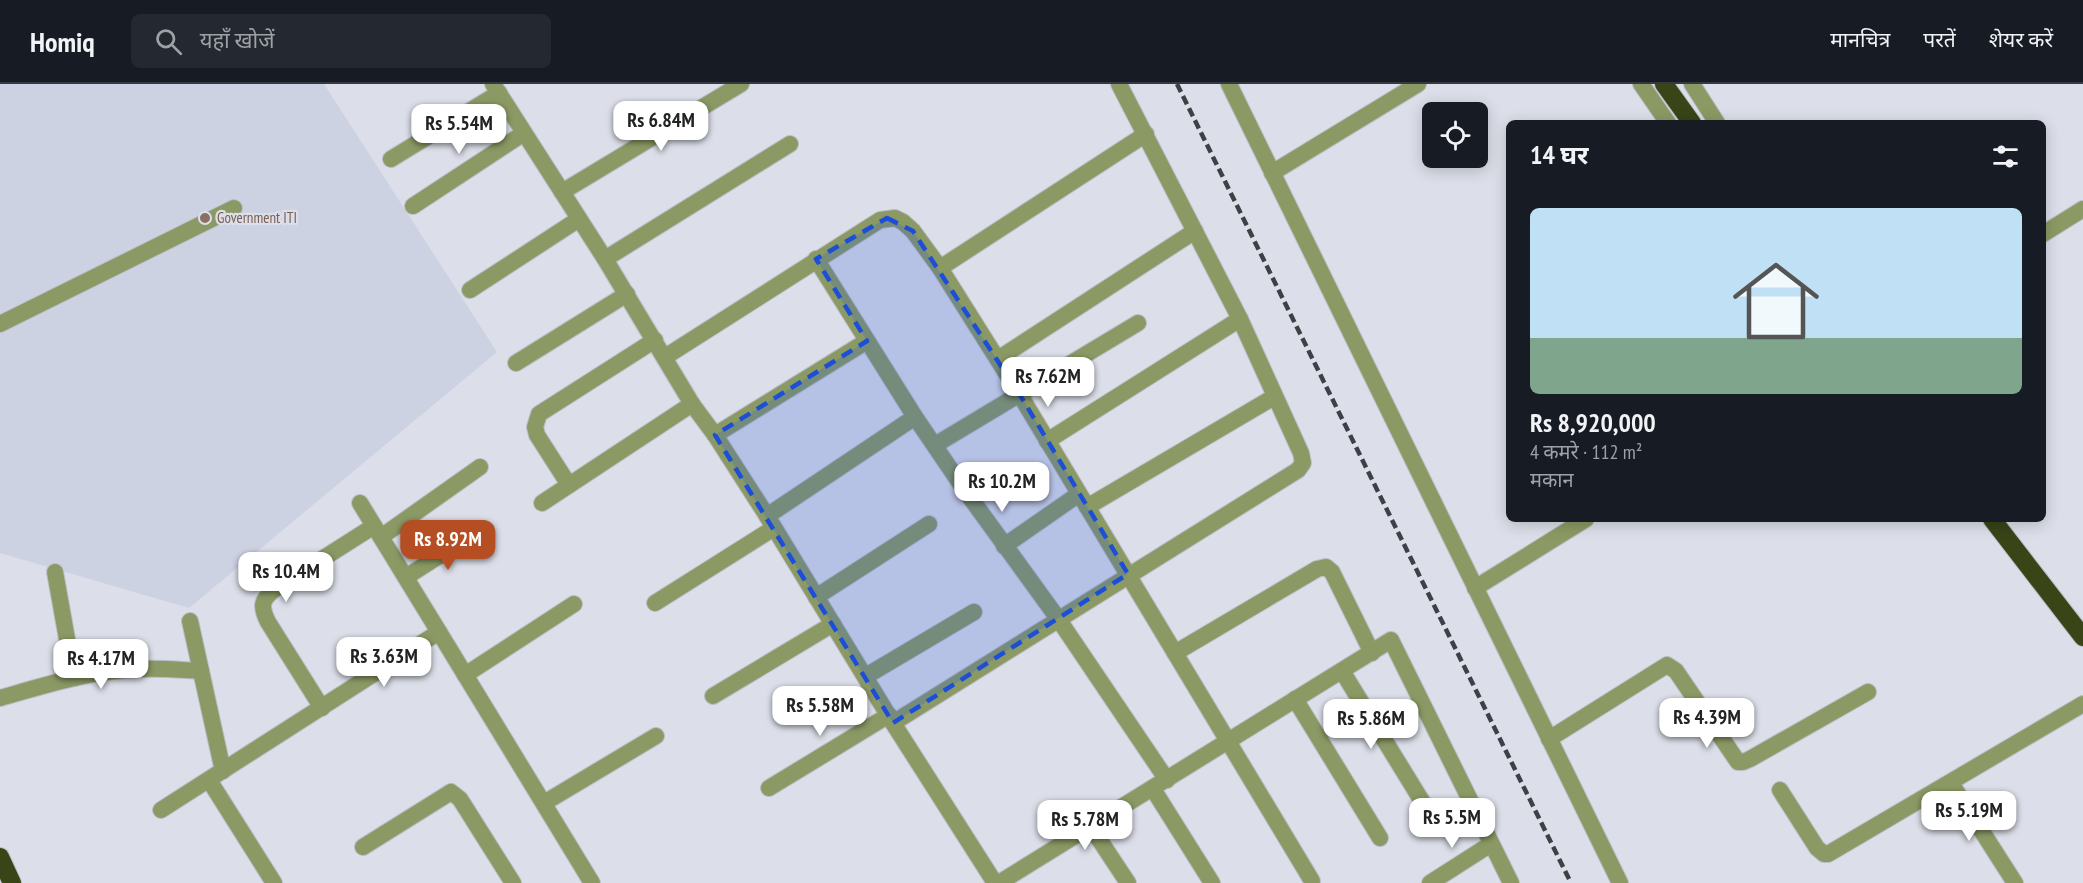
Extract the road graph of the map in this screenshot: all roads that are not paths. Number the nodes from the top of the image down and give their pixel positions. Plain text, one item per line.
1 (741, 84) edge
2 (1119, 84) edge
3 (1229, 84) edge
4 (1418, 84) edge
5 (1641, 84) edge
6 (1664, 84) edge
7 (1692, 84) edge
8 (496, 88) edge
9 (1666, 120) edge
10 (1690, 120) edge
11 (1716, 120) edge
12 (524, 133) junction
13 (1146, 134) junction
14 (790, 144) dead end
15 (391, 159) dead end
16 (1272, 173) junction
17 (562, 192) junction
18 (413, 206) dead end
19 (234, 208) dead end
20 (2083, 209) edge
21 (579, 219) junction
22 (1195, 231) junction
23 (2046, 232) edge
24 (605, 259) junction
25 (816, 259) junction
26 (940, 268) junction
27 (470, 290) dead end
28 (627, 294) junction
29 (1240, 319) junction
30 (1138, 323) dead end
31 (0, 324) edge
32 (654, 340) junction
33 (867, 341) junction
34 (665, 357) junction
35 (998, 359) junction
36 (516, 363) dead end
37 (1020, 395) junction
38 (1274, 397) junction
39 (692, 404) junction
40 (915, 417) junction
41 (715, 435) junction
42 (1047, 441) junction
43 (935, 445) junction
44 (480, 467) dead end
45 (569, 485) junction
46 (1083, 501) junction
47 (360, 503) dead end
48 (542, 503) dead end
49 (770, 522) junction
50 (1581, 522) edge
51 (1994, 522) edge
52 (929, 524) dead end
53 (378, 531) junction
54 (472, 535) dead end
55 (1004, 546) junction
56 (55, 572) dead end
57 (1128, 574) junction
58 (406, 577) junction
59 (1475, 588) junction
60 (816, 597) junction
61 (655, 603) dead end
62 (574, 604) dead end
63 (974, 612) dead end
64 (1059, 620) junction
65 (190, 621) dead end
66 (833, 624) junction
67 (439, 633) junction
68 (2083, 637) edge
69 (1175, 653) junction
70 (1372, 653) junction
71 (201, 671) junction
72 (1342, 671) junction
73 (465, 675) junction
74 (866, 676) junction
75 (74, 678) junction
76 (1868, 692) dead end
77 (713, 696) dead end
78 (0, 698) edge
79 (1295, 699) junction
80 (2083, 704) edge
81 (322, 708) junction
82 (891, 719) junction
83 (656, 736) dead end
84 (1549, 739) junction
85 (1229, 742) junction
86 (216, 776) junction
87 (1951, 783) junction
88 (1160, 784) junction
89 (770, 788) dead end
90 (1780, 790) dead end
91 (544, 803) junction
92 (161, 810) dead end
93 (1428, 812) dead end
94 (1091, 827) junction
95 (1380, 838) dead end
96 (1491, 844) junction
97 (363, 847) dead end
98 (0, 857) edge
99 (1312, 881) dead end
100 (12, 883) edge
101 (274, 883) edge
102 (513, 883) edge
103 (592, 883) edge
104 (997, 883) edge
105 (1128, 883) edge
106 (1212, 883) edge
107 (1430, 883) edge
108 (1511, 883) edge
109 (1620, 883) edge
110 (2015, 883) edge

1 - 17 street
2 - 13 street
3 - 16 street
4 - 16 street
5 - 9 street
6 - 10 highway
7 - 11 street
8 - 12 street
8 - 15 street
12 - 17 street
12 - 18 street
13 - 22 street
13 - 26 street
14 - 24 street
16 - 59 street
17 - 21 street
19 - 31 street
20 - 23 street
21 - 24 street
21 - 27 street
22 - 29 street
22 - 35 street
24 - 28 street
25 - 26 street
25 - 33 street
25 - 34 street
26 - 35 street
28 - 32 street
28 - 36 street
29 - 38 street
29 - 42 street
30 - 37 street
32 - 34 street
32 - 45 street
33 - 40 street
33 - 41 street
34 - 39 street
35 - 37 street
37 - 42 street
37 - 43 street
38 - 46 street
38 - 57 street
39 - 41 street
39 - 45 street
40 - 43 street
40 - 49 street
41 - 49 street
42 - 46 street
43 - 55 street
44 - 53 street
45 - 48 street
46 - 55 street
46 - 57 street
47 - 53 street
49 - 60 street
49 - 61 street
50 - 59 street
51 - 68 highway
52 - 60 street
53 - 58 street
53 - 81 street
54 - 58 street
55 - 64 street
56 - 75 street
57 - 64 street
57 - 69 street
58 - 67 street
59 - 84 street
60 - 66 street
62 - 73 street
63 - 74 street
64 - 82 street
64 - 88 street
65 - 71 street
66 - 74 street
66 - 77 street
67 - 73 street
67 - 81 street
69 - 70 street
69 - 85 street
70 - 72 street
70 - 96 street
71 - 75 street
71 - 86 street
72 - 79 street
72 - 93 street
73 - 91 street
74 - 82 street
75 - 78 street
76 - 84 street
79 - 85 street
79 - 95 street
80 - 87 street
81 - 86 street
82 - 89 street
82 - 104 street
83 - 91 street
84 - 109 street
85 - 88 street
85 - 99 street
86 - 92 street
86 - 101 street
87 - 90 street
87 - 110 street
88 - 94 street
88 - 106 street
91 - 103 street
94 - 104 street
94 - 105 street
96 - 107 street
96 - 108 street
97 - 102 street
98 - 100 highway

